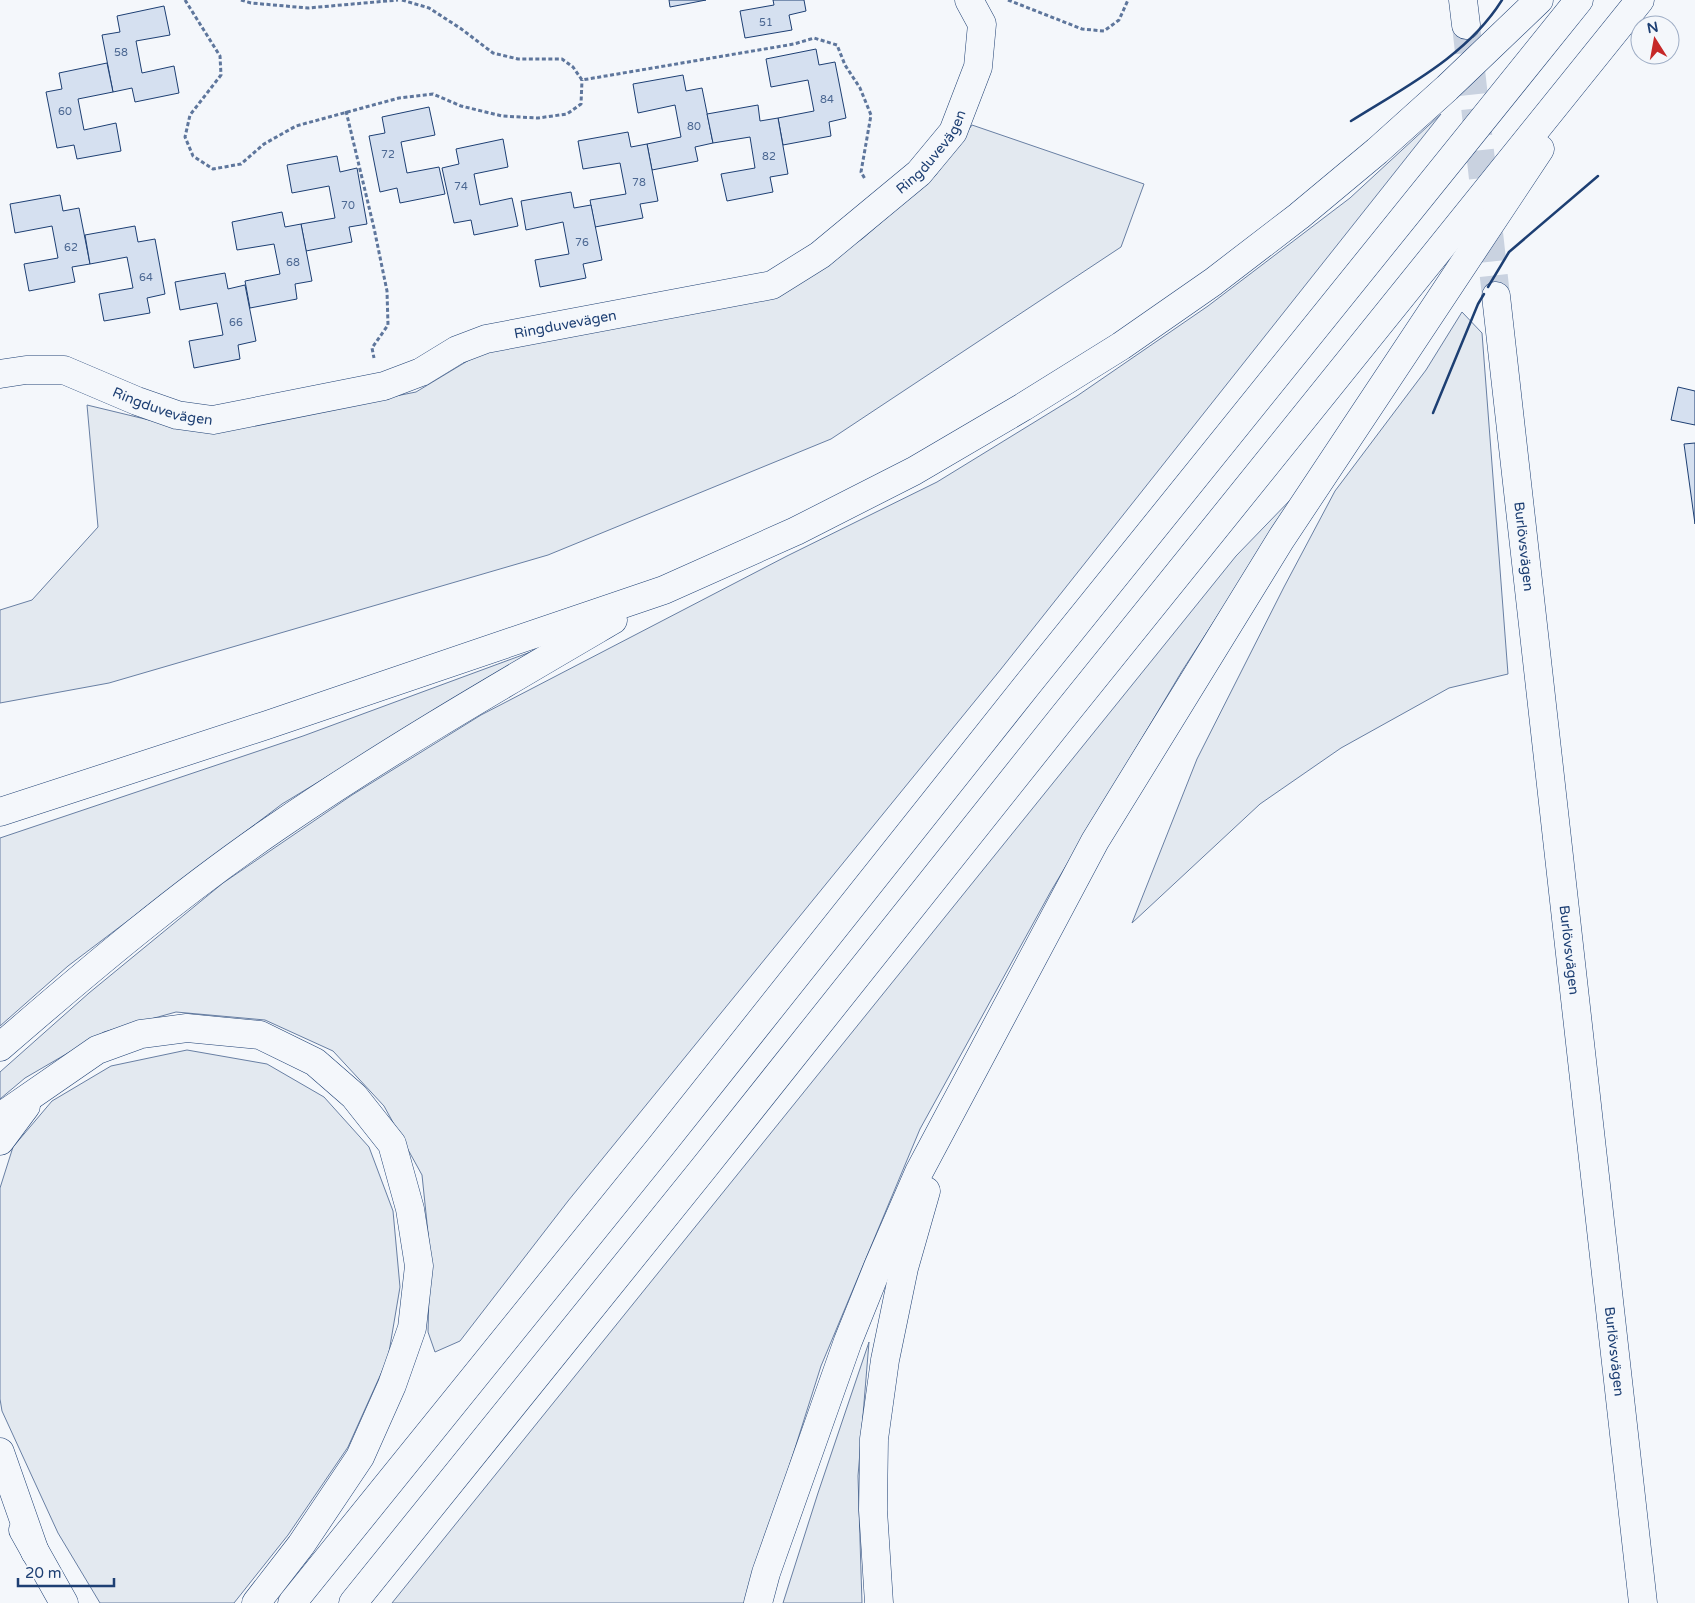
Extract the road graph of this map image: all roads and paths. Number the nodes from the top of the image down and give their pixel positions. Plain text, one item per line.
1 (185, 0) edge
2 (241, 0) edge
3 (398, 0) edge
4 (402, 0) edge
5 (969, 0) edge
6 (1008, 0) edge
7 (1128, 0) edge
8 (1539, 0) edge
9 (1579, 0) edge
10 (1640, 0) edge
11 (1621, 24) junction
12 (582, 80) junction
13 (346, 111) junction
14 (880, 205) junction
15 (1496, 296) tunnel mouth
16 (0, 374) edge
17 (384, 386) junction
18 (664, 590) junction
19 (0, 812) edge
20 (0, 1047) edge
21 (972, 1070) junction
22 (38, 1092) junction
23 (0, 1117) edge
24 (0, 1141) edge
25 (0, 1452) edge
26 (0, 1490) edge
27 (35, 1552) junction
28 (64, 1603) edge
29 (256, 1603) edge
30 (292, 1603) edge
31 (353, 1603) edge
32 (758, 1603) edge
33 (879, 1603) edge
34 (1643, 1603) edge

1 - 13 path
2 - 3 path
4 - 12 path
5 - 14 main road, Ringduvevägen
6 - 7 path
8 - 18 main road
9 - 30 main road
10 - 11 main road
11 - 21 main road
11 - 31 main road
12 - 13 path
12 - 14 path
13 - 17 path
14 - 17 main road, Ringduvevägen
15 - 34 main road, Burlövsvägen
16 - 17 main road, Ringduvevägen
18 - 19 main road
18 - 20 main road
21 - 32 main road
21 - 33 main road
22 - 23 main road
22 - 24 main road
22 - 29 main road
25 - 27 main road
26 - 27 main road
27 - 28 main road

